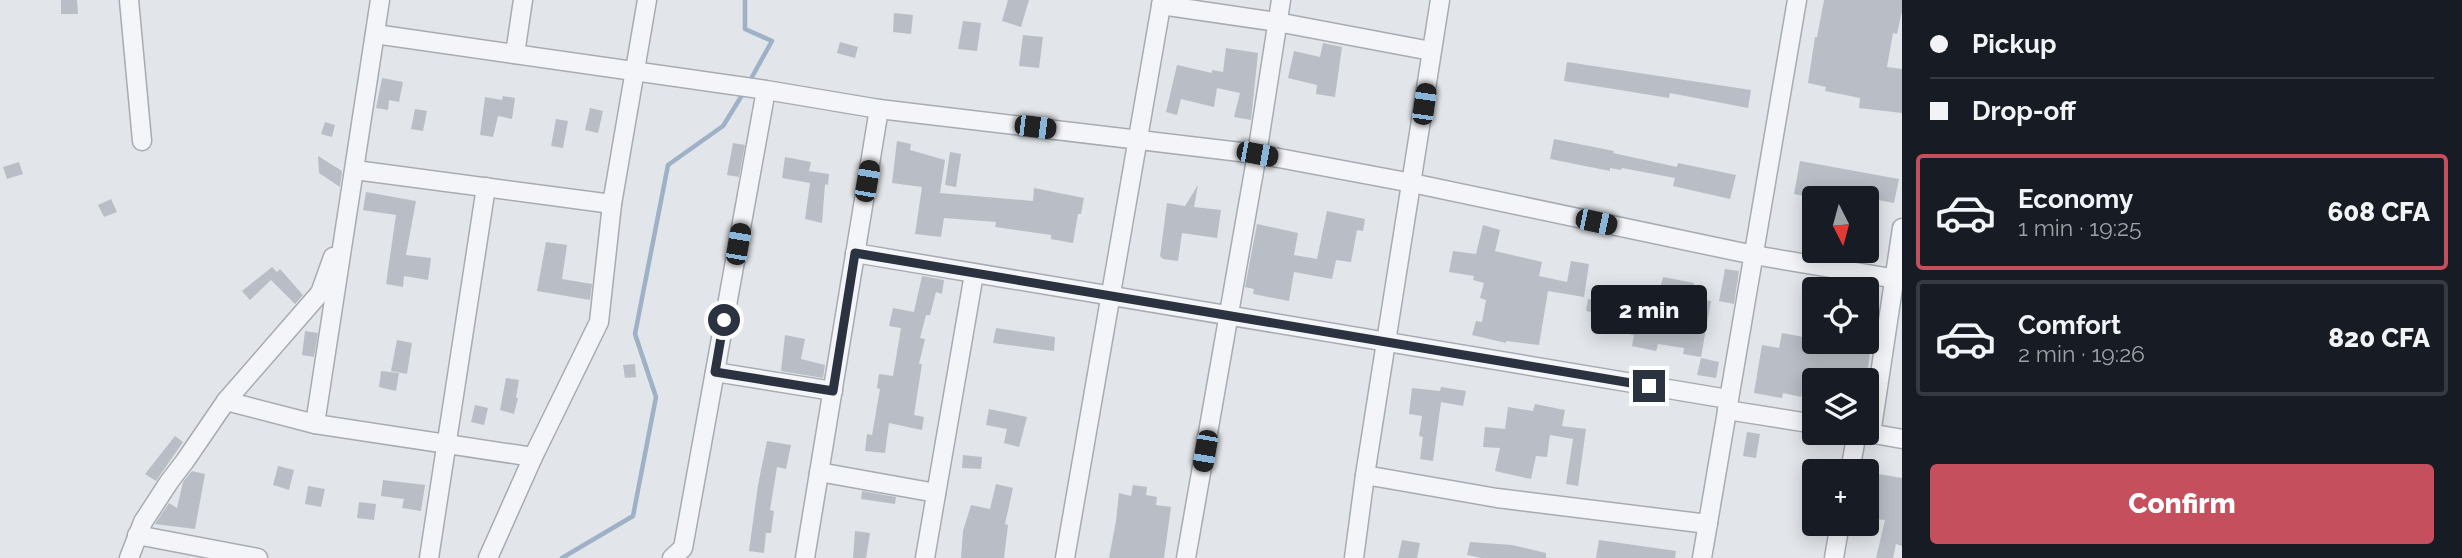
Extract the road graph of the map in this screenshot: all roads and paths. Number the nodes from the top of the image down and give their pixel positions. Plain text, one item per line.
1 (130, 0) edge
2 (380, 0) edge
3 (523, 0) edge
4 (647, 0) edge
5 (1281, 0) edge
6 (1440, 0) edge
7 (1797, 0) edge
8 (1161, 3) edge
9 (1277, 22) junction
10 (375, 34) junction
11 (1431, 51) junction
12 (515, 54) junction
13 (634, 71) junction
14 (766, 90) junction
15 (879, 109) junction
16 (1139, 140) junction
17 (142, 141) dead end
18 (1257, 154) junction
19 (355, 170) junction
20 (1412, 183) junction
21 (486, 187) junction
22 (350, 202) junction
23 (611, 204) junction
24 (1902, 228) edge
25 (855, 253) junction
26 (1754, 255) junction
27 (974, 274) junction
28 (1898, 279) edge
29 (1110, 295) junction
30 (1227, 316) junction
31 (1386, 343) junction
32 (1878, 368) edge
33 (715, 372) junction
34 (833, 391) junction
35 (226, 401) junction
36 (1727, 404) junction
37 (1802, 421) edge
38 (315, 424) junction
39 (1879, 435) edge
40 (1902, 439) edge
41 (446, 444) junction
42 (533, 457) junction
43 (819, 472) junction
44 (1365, 475) junction
45 (936, 493) junction
46 (1708, 524) junction
47 (137, 535) junction
48 (1838, 536) edge
49 (129, 558) edge
50 (258, 558) edge
51 (429, 558) edge
52 (488, 558) edge
53 (672, 558) edge
54 (805, 558) edge
55 (925, 558) edge
56 (1065, 558) edge
57 (1186, 558) edge
58 (1354, 558) edge
59 (1702, 558) edge
60 (1834, 558) edge

1 - 17 street
2 - 10 street
3 - 12 street
4 - 13 street
5 - 9 street
6 - 11 street
7 - 26 street
8 - 9 street
8 - 16 street
9 - 11 street
9 - 18 street
10 - 12 street
10 - 19 street
11 - 20 street
12 - 13 street
13 - 14 street
13 - 23 street
14 - 15 street
14 - 33 street
15 - 16 street
15 - 25 street
16 - 18 street
16 - 29 street
18 - 20 street
18 - 30 street
19 - 21 street
19 - 22 street
20 - 26 street
20 - 31 street
21 - 23 street
21 - 41 street
22 - 35 street
22 - 38 street
23 - 42 street
24 - 28 street
25 - 27 street
25 - 34 street
26 - 28 street
26 - 36 street
27 - 29 street
27 - 45 street
28 - 32 street
29 - 30 street
29 - 56 street
30 - 31 street
30 - 57 street
31 - 36 street
31 - 44 street
33 - 34 street
33 - 53 street
34 - 43 street
35 - 38 street
35 - 47 street
36 - 37 street
36 - 46 street
38 - 41 street
39 - 40 street
41 - 42 street
41 - 51 street
42 - 52 street
43 - 45 street
43 - 54 street
44 - 46 street
44 - 58 street
45 - 55 street
46 - 59 street
47 - 49 street
47 - 50 street
48 - 60 street

